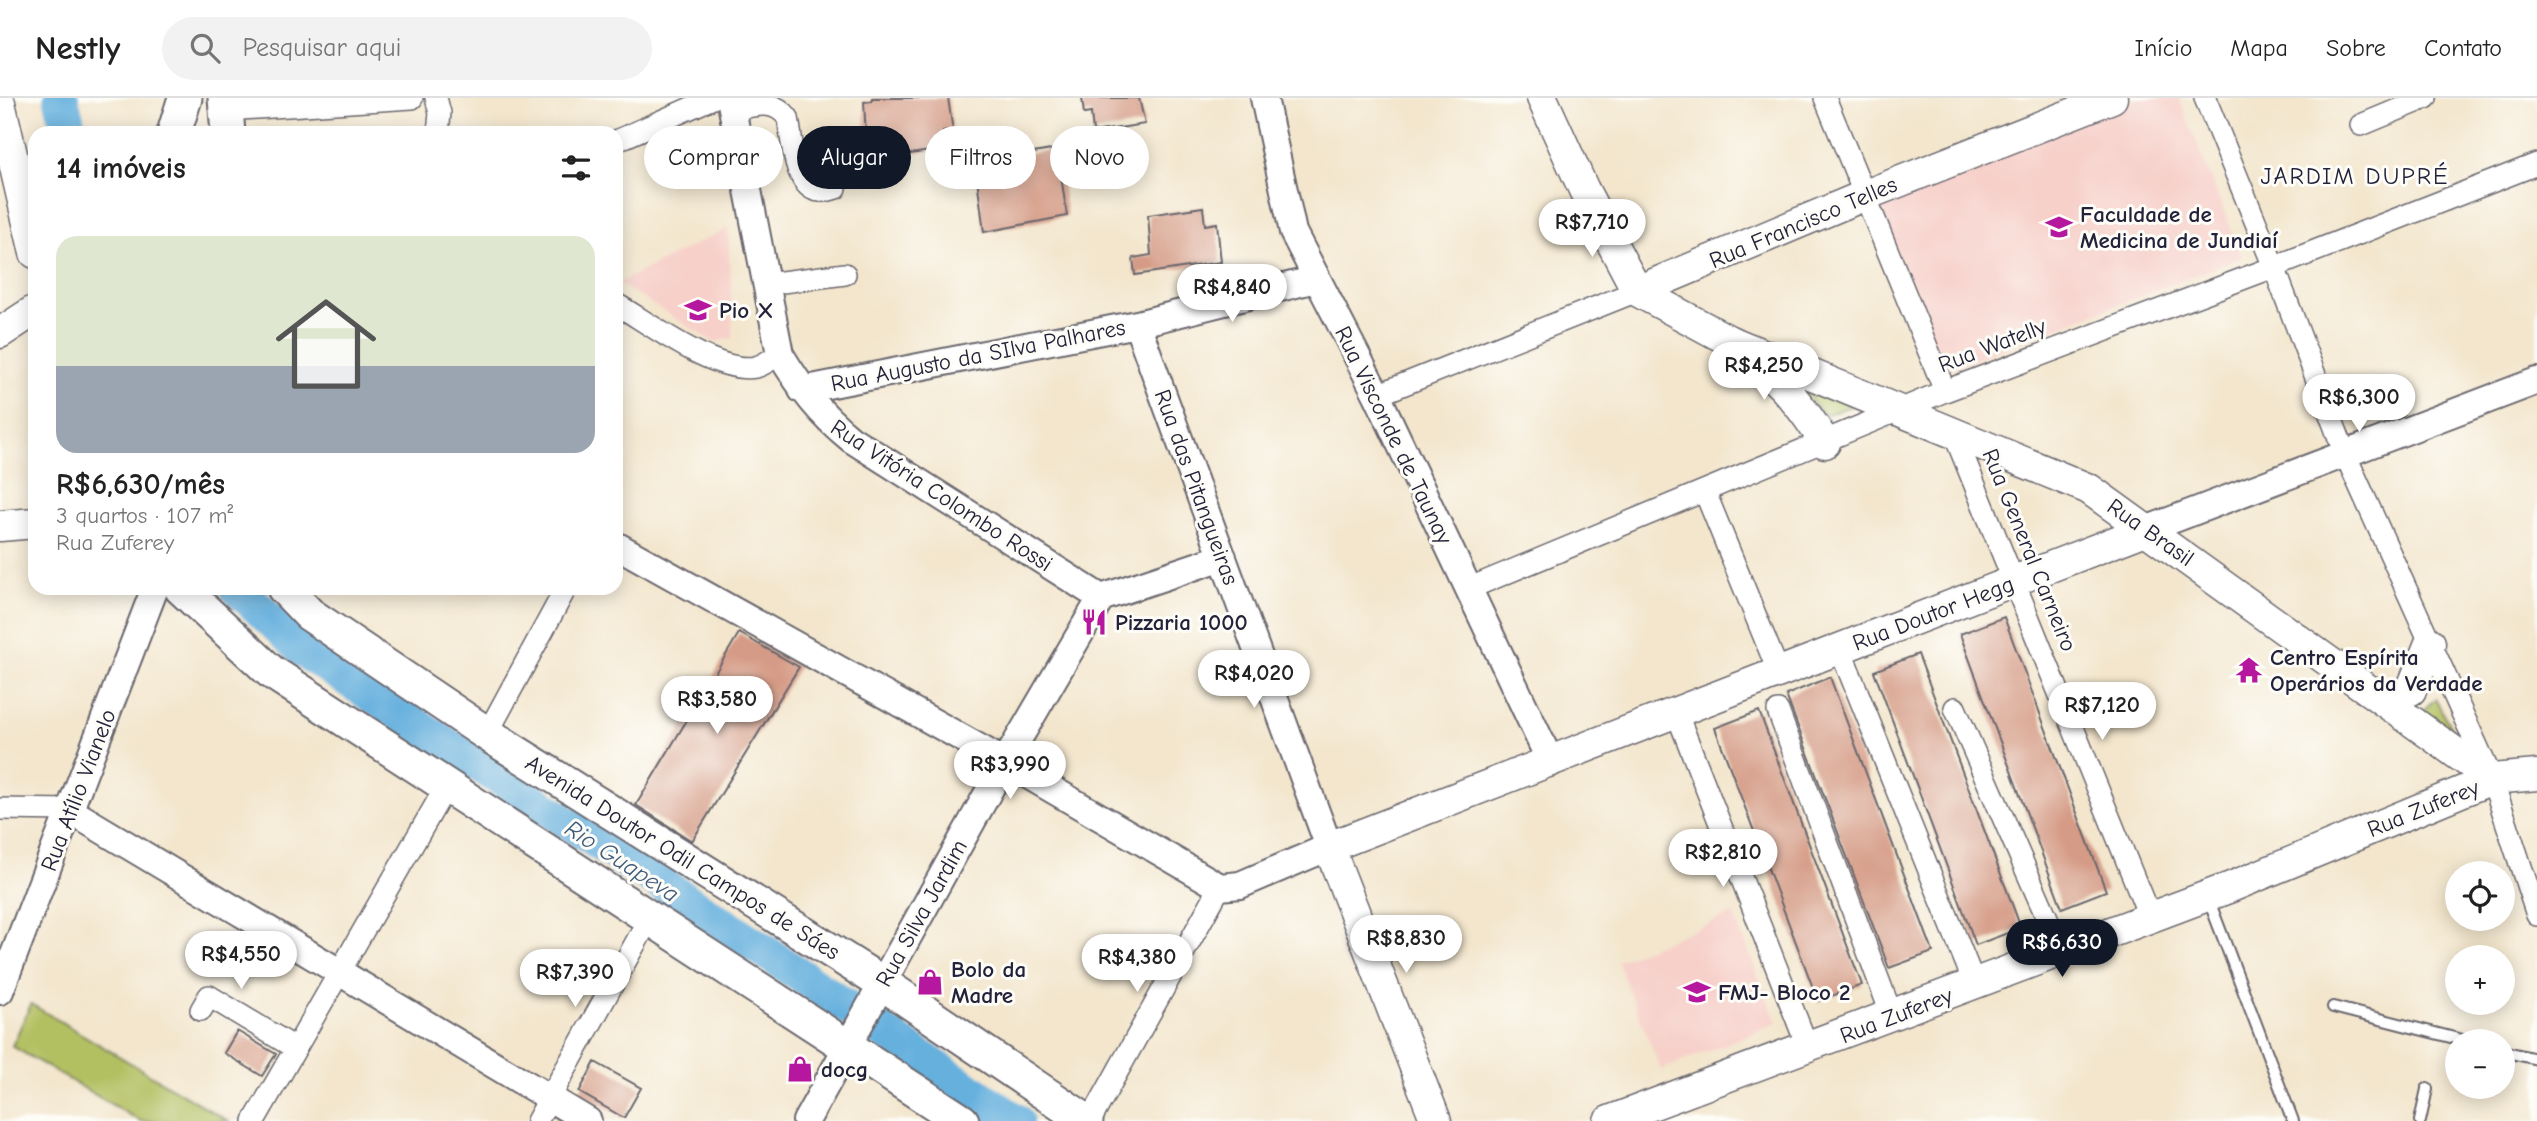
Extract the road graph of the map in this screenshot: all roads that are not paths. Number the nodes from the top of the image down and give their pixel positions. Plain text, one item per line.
1 (186, 98) edge
2 (412, 98) edge
3 (1264, 98) edge
4 (1542, 98) edge
5 (1825, 98) edge
6 (2112, 98) edge
7 (2205, 98) edge
8 (2426, 98) edge
9 (725, 102) edge
10 (0, 103) edge
11 (226, 114) edge
12 (2361, 125) dead end
13 (176, 126) edge
14 (623, 138) edge
15 (797, 158) edge
16 (2537, 164) edge
17 (813, 189) edge
18 (830, 189) edge
19 (1863, 196) junction
20 (28, 223) edge
21 (2274, 267) junction
22 (845, 274) dead end
23 (1316, 279) junction
24 (766, 284) junction
25 (1637, 291) junction
26 (623, 308) edge
27 (28, 315) edge
28 (1137, 324) junction
29 (0, 333) edge
30 (1728, 340) junction
31 (780, 354) junction
32 (2537, 381) edge
33 (802, 390) junction
34 (1945, 391) junction
35 (1377, 395) junction
36 (1899, 410) junction
37 (1955, 436) junction
38 (1825, 443) junction
39 (2345, 454) junction
40 (1705, 492) junction
41 (28, 524) edge
42 (0, 526) edge
43 (2148, 529) junction
44 (623, 549) edge
45 (1223, 557) junction
46 (2016, 581) junction
47 (1470, 588) junction
48 (152, 595) edge
49 (189, 595) edge
50 (291, 595) edge
51 (562, 595) edge
52 (1101, 598) junction
53 (2430, 643) junction
54 (1840, 649) junction
55 (1779, 673) junction
56 (2370, 691) junction
57 (1955, 708) dead end
58 (1778, 711) dead end
59 (1677, 714) junction
60 (487, 734) junction
61 (1005, 762) junction
62 (1551, 763) junction
63 (2537, 775) edge
64 (2492, 779) junction
65 (447, 785) junction
66 (0, 809) edge
67 (69, 810) junction
68 (1329, 847) junction
69 (1220, 887) junction
70 (2208, 896) junction
71 (2537, 915) edge
72 (650, 917) junction
73 (2150, 918) junction
74 (2062, 951) junction
75 (340, 973) junction
76 (1975, 985) junction
77 (0, 991) edge
78 (876, 994) junction
79 (2333, 1007) dead end
80 (201, 1010) dead end
81 (1892, 1016) junction
82 (2445, 1036) edge
83 (852, 1039) junction
84 (295, 1048) junction
85 (1808, 1048) junction
86 (2515, 1054) edge
87 (2537, 1059) edge
88 (2427, 1089) dead end
89 (550, 1097) junction
90 (254, 1121) edge
91 (537, 1121) edge
92 (588, 1121) edge
93 (806, 1121) edge
94 (962, 1121) edge
95 (1088, 1121) edge
96 (1436, 1121) edge
97 (1609, 1121) edge
98 (2293, 1121) edge
99 (2420, 1121) edge

1 - 13 main road
2 - 11 street
3 - 23 street, Rua Visconde de Taunay
4 - 25 main road
5 - 19 street
6 - 19 main road, Rua Francisco Telles
7 - 21 street
8 - 12 street
9 - 14 street
9 - 15 street
9 - 24 street
10 - 20 main road
16 - 21 street, Rua Watelly
17 - 18 street
19 - 25 main road, Rua Francisco Telles
19 - 34 street
21 - 34 street, Rua Watelly
21 - 39 street
22 - 24 street
23 - 28 street, Rua Augusto da SIlva Palhares
23 - 35 street, Rua Visconde de Taunay
24 - 31 street
25 - 30 main road
25 - 35 street, Rua Francisco Telles
26 - 31 street
27 - 29 main road
28 - 33 street, Rua Augusto da SIlva Palhares
28 - 45 street, Rua das Pitangueiras
30 - 36 main road, Rua Brasil
30 - 38 main road
31 - 33 street, Rua Vitória Colombo Rossi
32 - 39 street, Rua Doutor Hegg
33 - 52 street, Rua Vitória Colombo Rossi
34 - 36 street, Rua Watelly
35 - 47 street, Rua Visconde de Taunay
36 - 37 main road, Rua Brasil
36 - 38 street, Rua Watelly
37 - 43 main road, Rua Brasil
37 - 46 street, Rua General Carneiro
38 - 40 street, Rua Watelly
39 - 43 street, Rua Doutor Hegg
39 - 53 street
40 - 47 street, Rua Watelly
40 - 55 street
41 - 42 main road
43 - 46 main road, Rua Doutor Hegg
43 - 56 main road, Rua Brasil
44 - 61 street
45 - 52 street
45 - 68 street, Rua das Pitangueiras
46 - 54 main road, Rua Doutor Hegg
46 - 73 street, Rua General Carneiro
47 - 62 street, Rua Visconde de Taunay
48 - 67 street, Rua Atílio Vianelo
49 - 65 main road
50 - 60 main road, Avenida Doutor Odil Campos de Sáes
51 - 60 street
52 - 61 street, Rua Silva Jardim
53 - 56 main road
53 - 64 street
54 - 55 main road, Rua Doutor Hegg
54 - 76 street
55 - 59 main road, Rua Doutor Hegg
56 - 64 main road, Rua Brasil
57 - 74 street
58 - 81 street
59 - 62 main road, Rua Doutor Hegg
59 - 85 street
60 - 78 main road, Avenida Doutor Odil Campos de Sáes
61 - 69 street
61 - 78 street, Rua Silva Jardim
62 - 68 main road, Rua Doutor Hegg
63 - 64 main road
64 - 70 main road, Rua Zuferey
64 - 71 street
65 - 72 main road
65 - 75 street
66 - 67 street
67 - 75 street
67 - 77 street, Rua Atílio Vianelo
68 - 69 street
68 - 96 main road, Rua das Pitangueiras
69 - 95 street
70 - 73 main road, Rua Zuferey
70 - 98 lane
72 - 83 main road
72 - 89 street
73 - 74 main road, Rua Zuferey
74 - 76 main road, Rua Zuferey
75 - 84 street
75 - 89 street
76 - 81 main road, Rua Zuferey
78 - 83 street, Rua Silva Jardim
78 - 95 main road, Avenida Doutor Odil Campos de Sáes
79 - 82 lane
80 - 84 street
81 - 85 main road, Rua Zuferey
83 - 93 street, Rua Silva Jardim
83 - 94 main road
84 - 90 street
85 - 97 main road, Rua Zuferey
86 - 87 lane
88 - 99 lane
89 - 91 street
89 - 92 street

